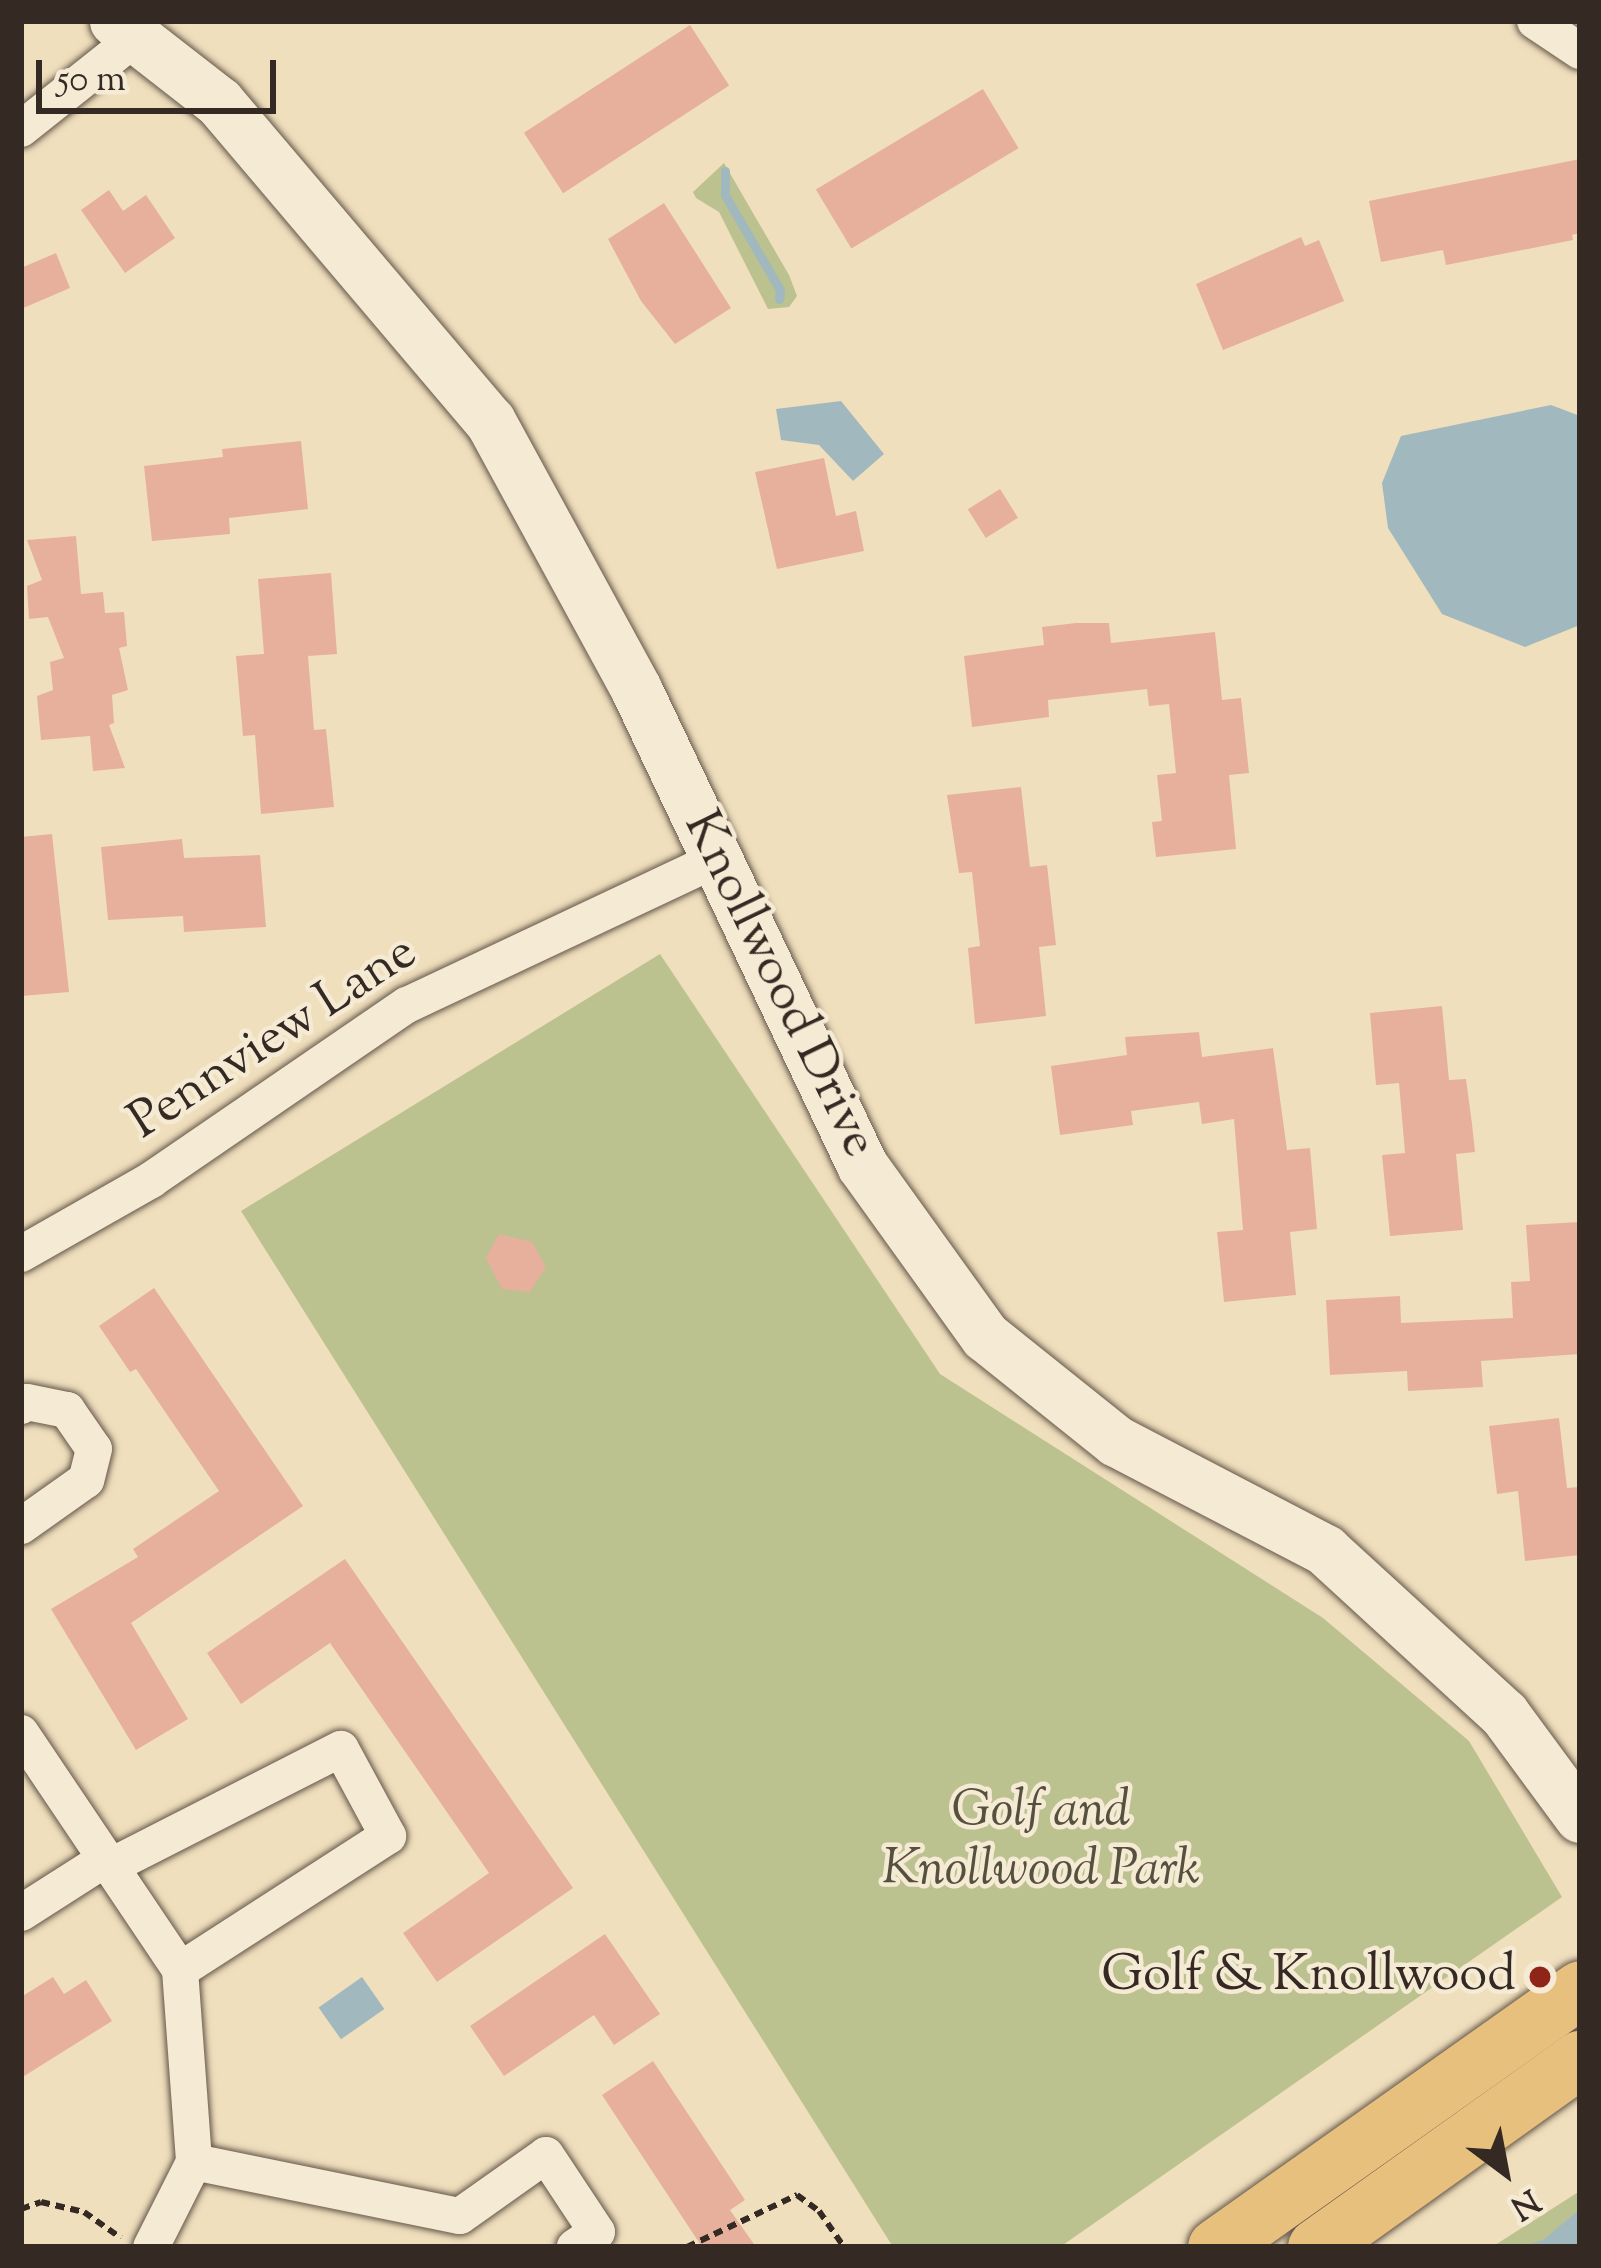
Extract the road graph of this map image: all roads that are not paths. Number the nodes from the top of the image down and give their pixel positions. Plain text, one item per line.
1 (1534, 21) edge
2 (124, 30) edge
3 (1580, 51) edge
4 (21, 129) edge
5 (717, 859) junction
6 (21, 1254) edge
7 (21, 1406) edge
8 (21, 1526) edge
9 (21, 1733) edge
10 (1580, 1817) edge
11 (109, 1862) junction
12 (21, 1913) edge
13 (180, 1970) junction
14 (1580, 1989) edge
15 (1580, 2059) edge
16 (194, 2162) junction
17 (470, 2232) edge
18 (138, 2243) edge
19 (575, 2247) edge
20 (1216, 2247) edge
21 (1316, 2247) edge

1 - 3 street
2 - 4 street
2 - 5 street, Knollwood Drive
5 - 6 street, Pennview Lane
5 - 10 street, Knollwood Drive
7 - 8 street
9 - 11 street
11 - 12 street
11 - 13 street
11 - 13 street
13 - 16 street
14 - 20 main road
15 - 21 main road
16 - 17 street
16 - 18 street
17 - 19 street

